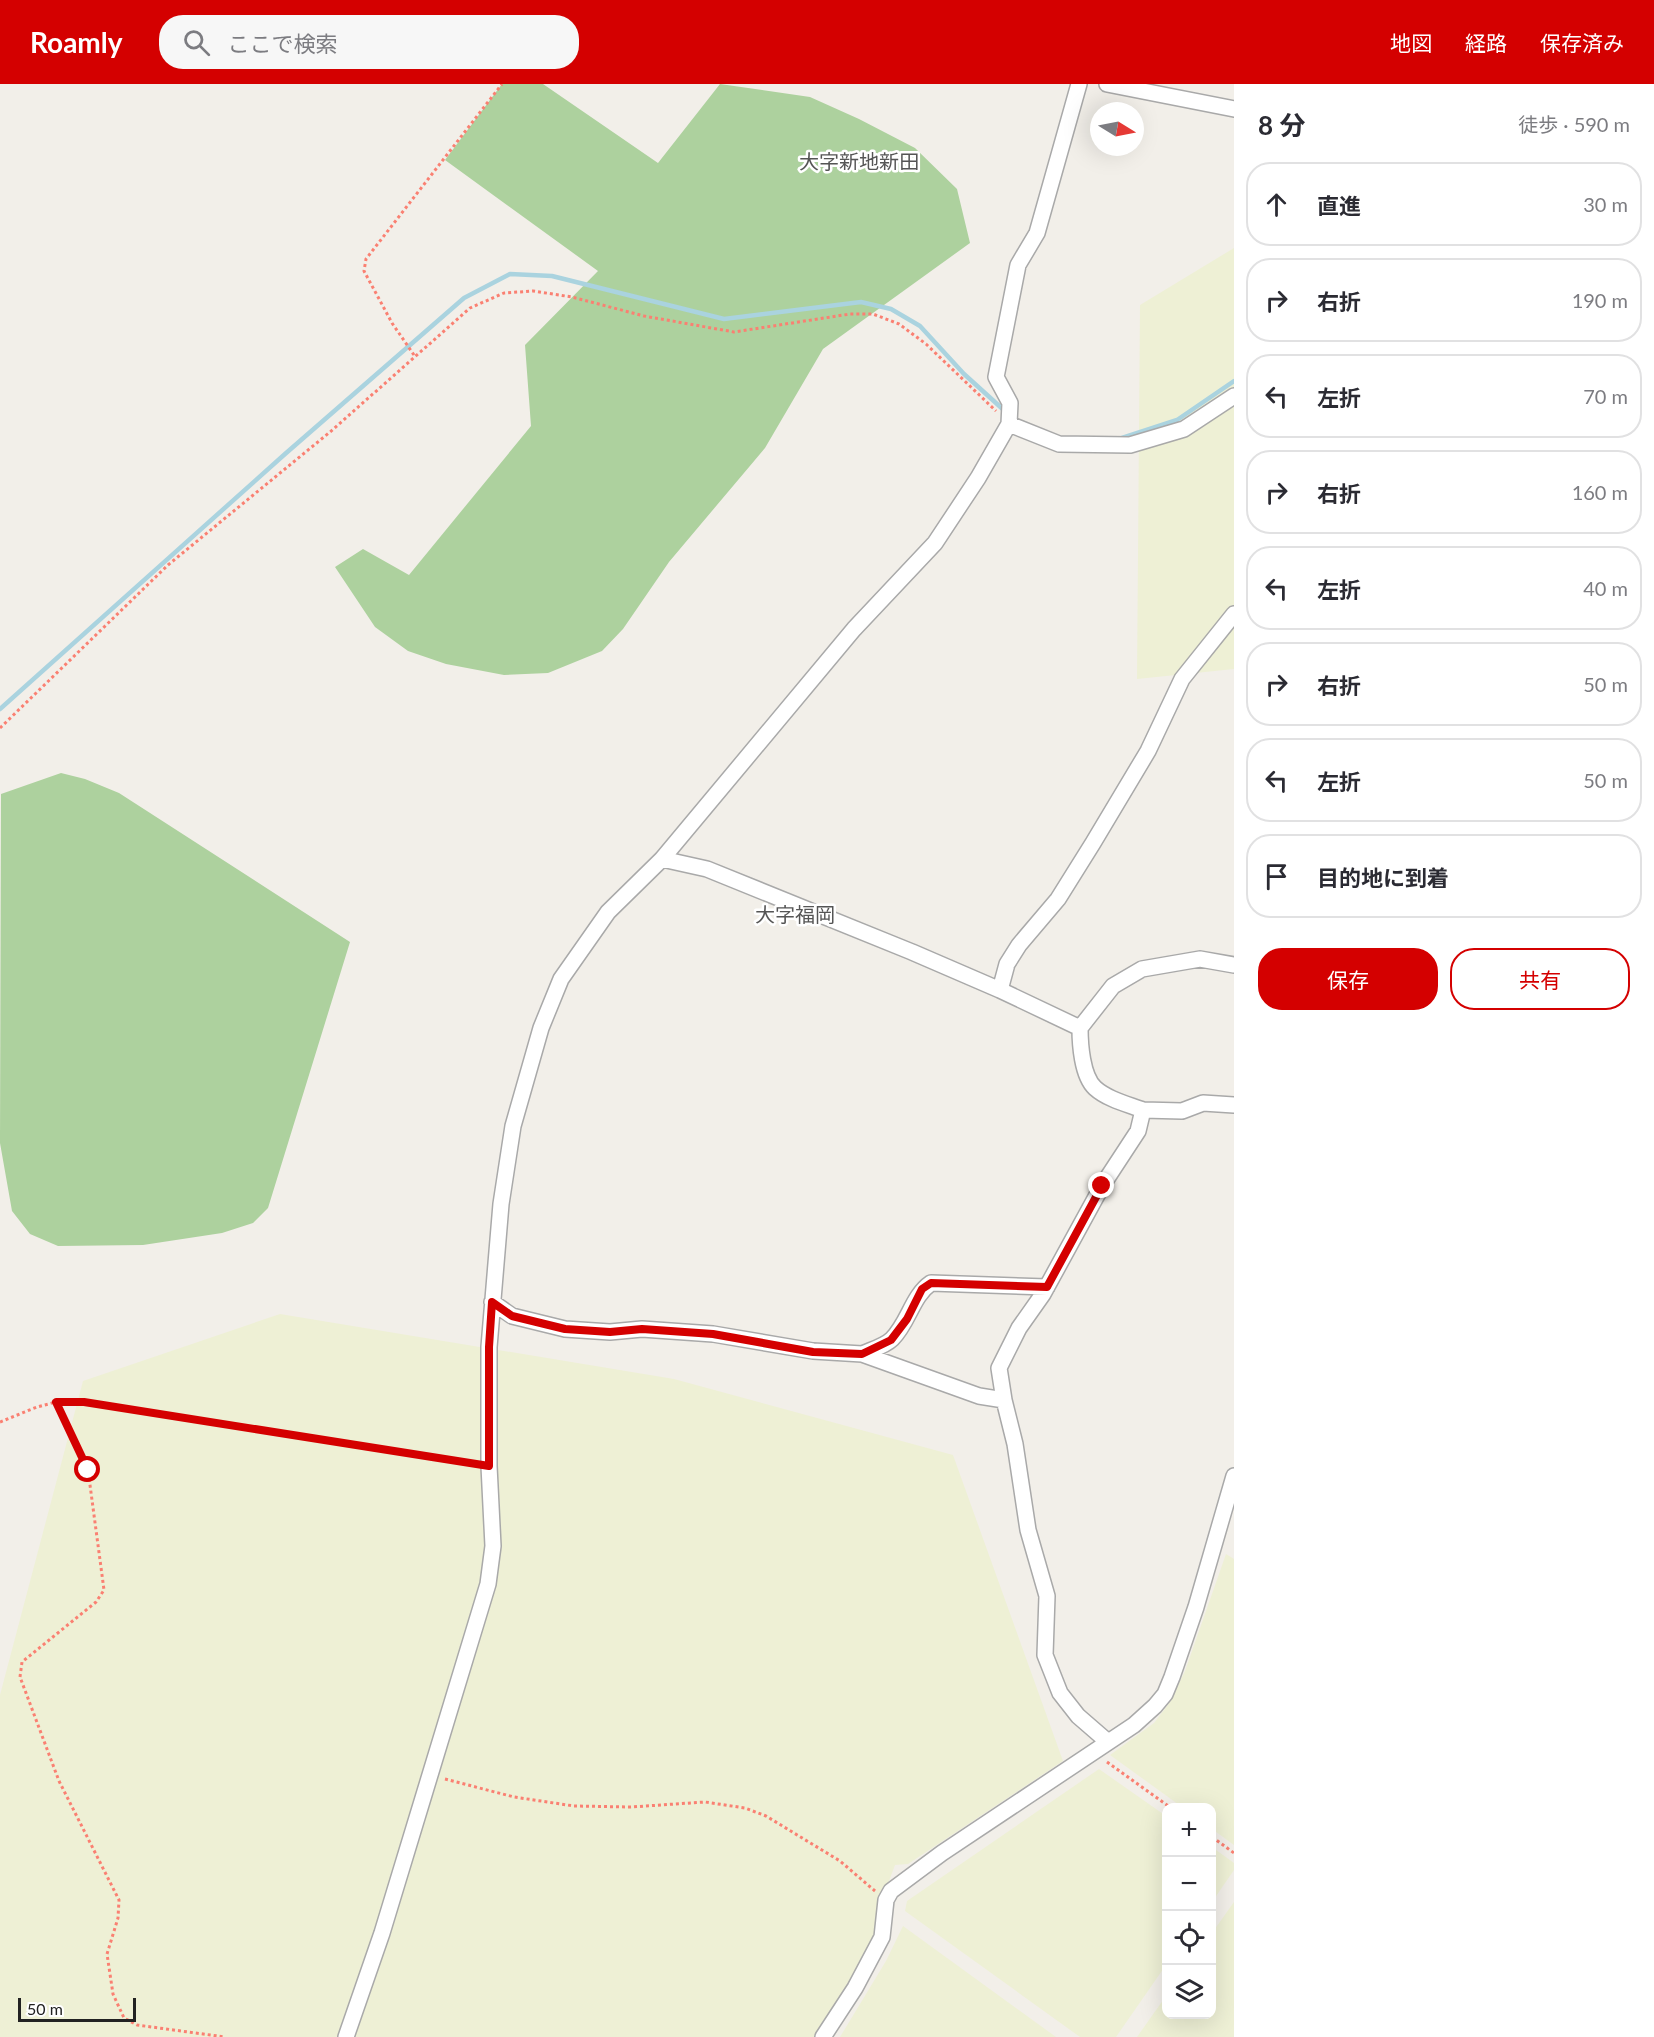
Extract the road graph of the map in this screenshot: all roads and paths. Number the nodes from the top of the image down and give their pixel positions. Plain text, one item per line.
1 (502, 84) edge
2 (1079, 84) edge
3 (1107, 84) edge
4 (1234, 109) edge
5 (414, 356) junction
6 (1234, 396) edge
7 (1009, 424) junction
8 (1234, 614) edge
9 (0, 728) edge
10 (662, 859) junction
11 (1234, 965) edge
12 (1000, 990) junction
13 (1080, 1028) junction
14 (1234, 1105) edge
15 (1143, 1110) junction
16 (1047, 1287) junction
17 (492, 1302) junction
18 (862, 1354) junction
19 (1004, 1400) junction
20 (56, 1402) junction
21 (0, 1422) edge
22 (489, 1466) junction
23 (1234, 1476) edge
24 (1108, 1742) junction
25 (1093, 1752) junction
26 (429, 1775) junction
27 (1164, 1803) edge
28 (1216, 1840) edge
29 (1234, 1853) edge
30 (886, 1900) junction
31 (225, 2037) edge
32 (346, 2037) edge
33 (823, 2037) edge

1 - 5 path
2 - 7 street
3 - 4 street
5 - 7 path
5 - 9 path
6 - 7 street
7 - 10 street
8 - 12 street
10 - 12 street
10 - 17 street
11 - 13 street
12 - 13 street
13 - 15 street
14 - 15 street
15 - 16 street
16 - 18 street
16 - 19 street
17 - 18 street
17 - 22 street
18 - 19 street
19 - 24 street
20 - 21 path
20 - 22 path
20 - 31 path
22 - 26 street
23 - 24 street
24 - 25 street
25 - 27 path
25 - 30 street
26 - 30 path
26 - 32 street
28 - 29 path
30 - 33 street

